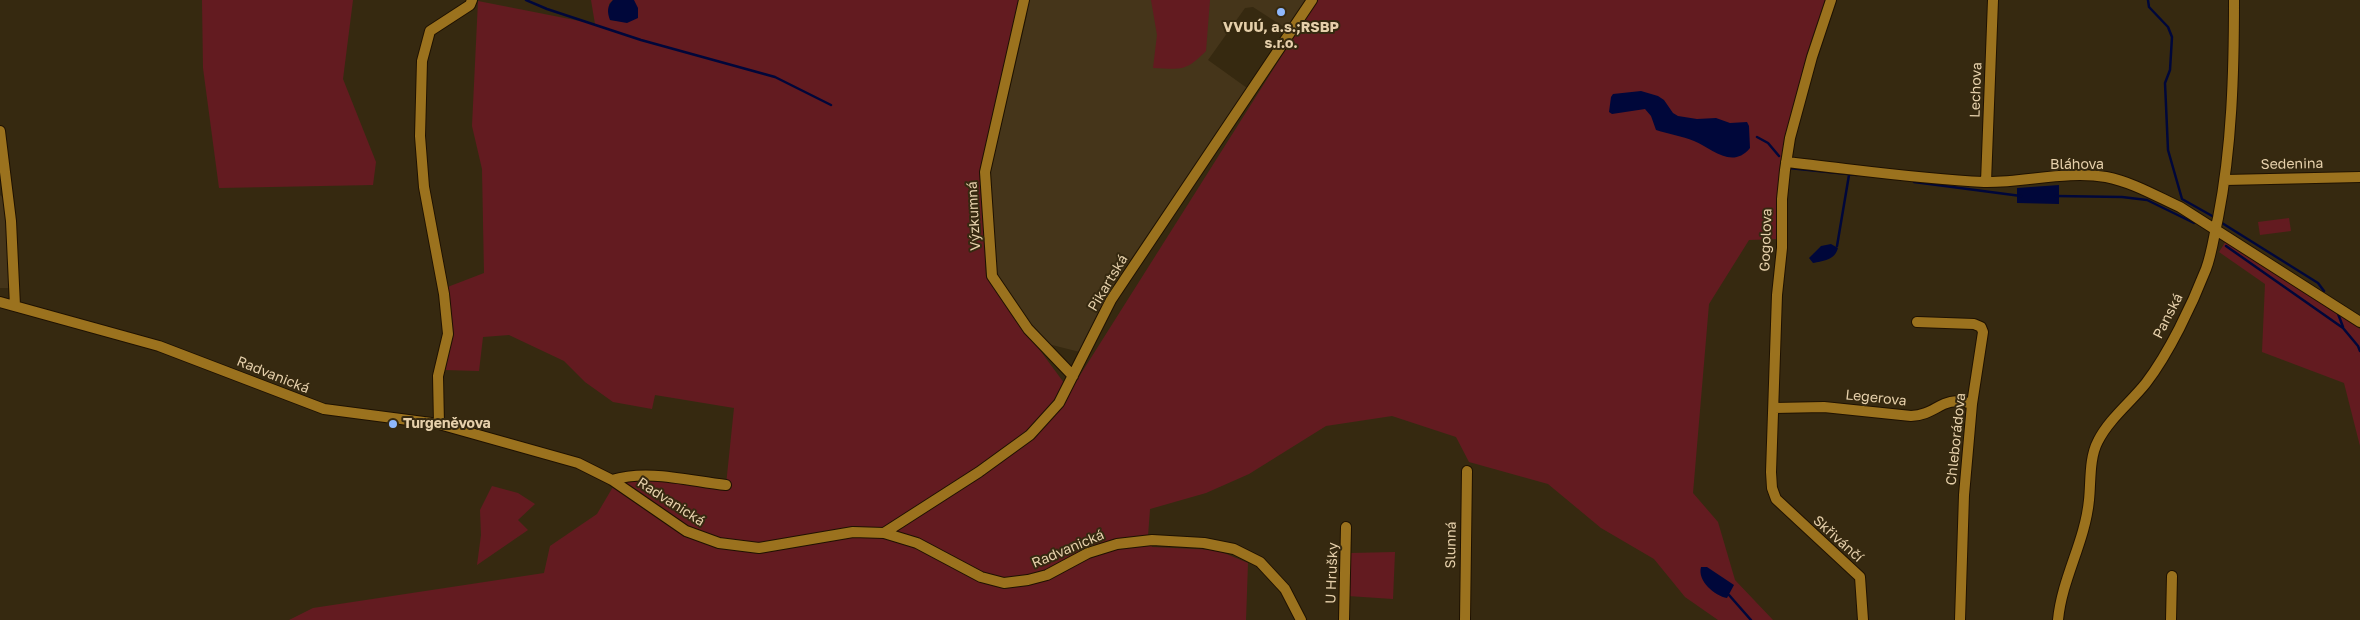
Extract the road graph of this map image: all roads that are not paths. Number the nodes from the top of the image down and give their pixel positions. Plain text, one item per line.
1 (472, 0) edge
2 (1024, 0) edge
3 (1312, 0) edge
4 (1831, 0) edge
5 (1993, 0) edge
6 (2234, 0) edge
7 (0, 131) edge
8 (1786, 162) junction
9 (2360, 176) edge
10 (2225, 180) junction
11 (1986, 182) junction
12 (2216, 228) junction
13 (0, 302) edge
14 (15, 306) junction
15 (1917, 322) dead end
16 (2360, 322) edge
17 (1073, 376) junction
18 (1972, 404) junction
19 (1774, 408) junction
20 (439, 424) junction
21 (1467, 471) dead end
22 (612, 480) junction
23 (726, 485) dead end
24 (1772, 488) joint
25 (1346, 527) dead end
26 (884, 533) junction
27 (2172, 576) dead end
28 (1301, 620) edge
29 (1344, 620) edge
30 (1465, 620) edge
31 (1863, 620) edge
32 (1960, 620) edge
33 (2058, 620) edge
34 (2171, 620) edge

1 - 20 street
2 - 17 street, Výzkumná
3 - 17 street, Pikartská
4 - 8 street, Gogolova
5 - 11 street, Lechova
6 - 10 street, Panská
7 - 14 street
8 - 11 street, Bláhova
8 - 19 street, Gogolova
9 - 10 street, Sedenina
10 - 12 street, Panská
11 - 12 street, Bláhova
12 - 16 street, Bláhova
12 - 33 street, Panská
13 - 14 street, Radvanická
14 - 20 street, Radvanická
15 - 18 street, Chleborádova
17 - 26 street, Pikartská
18 - 19 street, Legerova
18 - 32 street, Chleborádova
19 - 24 street, Gogolova
20 - 22 street, Radvanická
21 - 30 street, Slunná
22 - 23 street
22 - 26 street, Radvanická
24 - 31 street, Skřivánčí
25 - 29 street, U Hrušky
26 - 28 street, Radvanická
27 - 34 street

